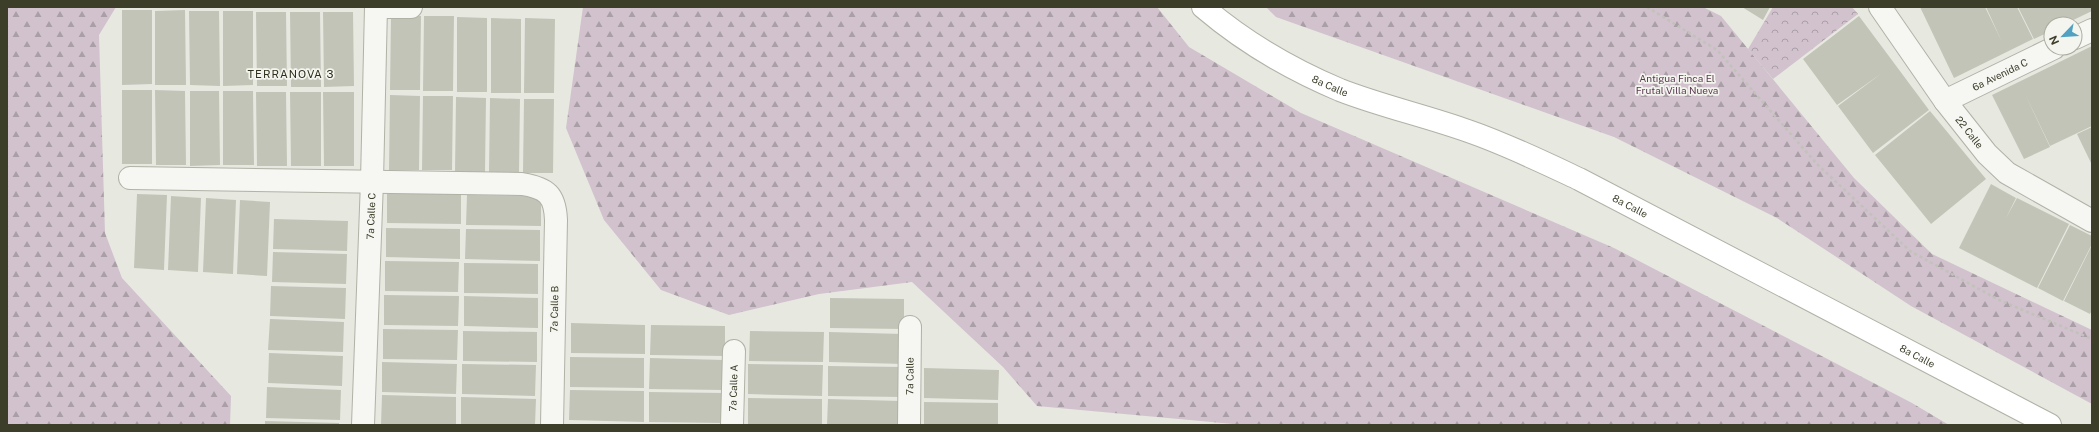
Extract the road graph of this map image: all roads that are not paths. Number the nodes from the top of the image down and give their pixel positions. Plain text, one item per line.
1 (376, 7) edge
2 (411, 7) edge
3 (1203, 7) edge
4 (1880, 7) edge
5 (2043, 53) edge
6 (1945, 101) junction
7 (130, 178) dead end
8 (372, 181) junction
9 (2092, 221) edge
10 (910, 327) dead end
11 (734, 351) dead end
12 (362, 425) edge
13 (552, 425) edge
14 (732, 425) edge
15 (910, 425) edge
16 (2050, 425) edge

1 - 2 street
1 - 8 street, 7a Calle C
3 - 16 main road, 8a Calle
4 - 6 street, 22 Calle
5 - 6 street, 6a Avenida C
6 - 9 street, 22 Calle
7 - 8 street
8 - 12 street, 7a Calle C
8 - 13 street, 7a Calle B
10 - 15 street, 7a Calle
11 - 14 street, 7a Calle A

